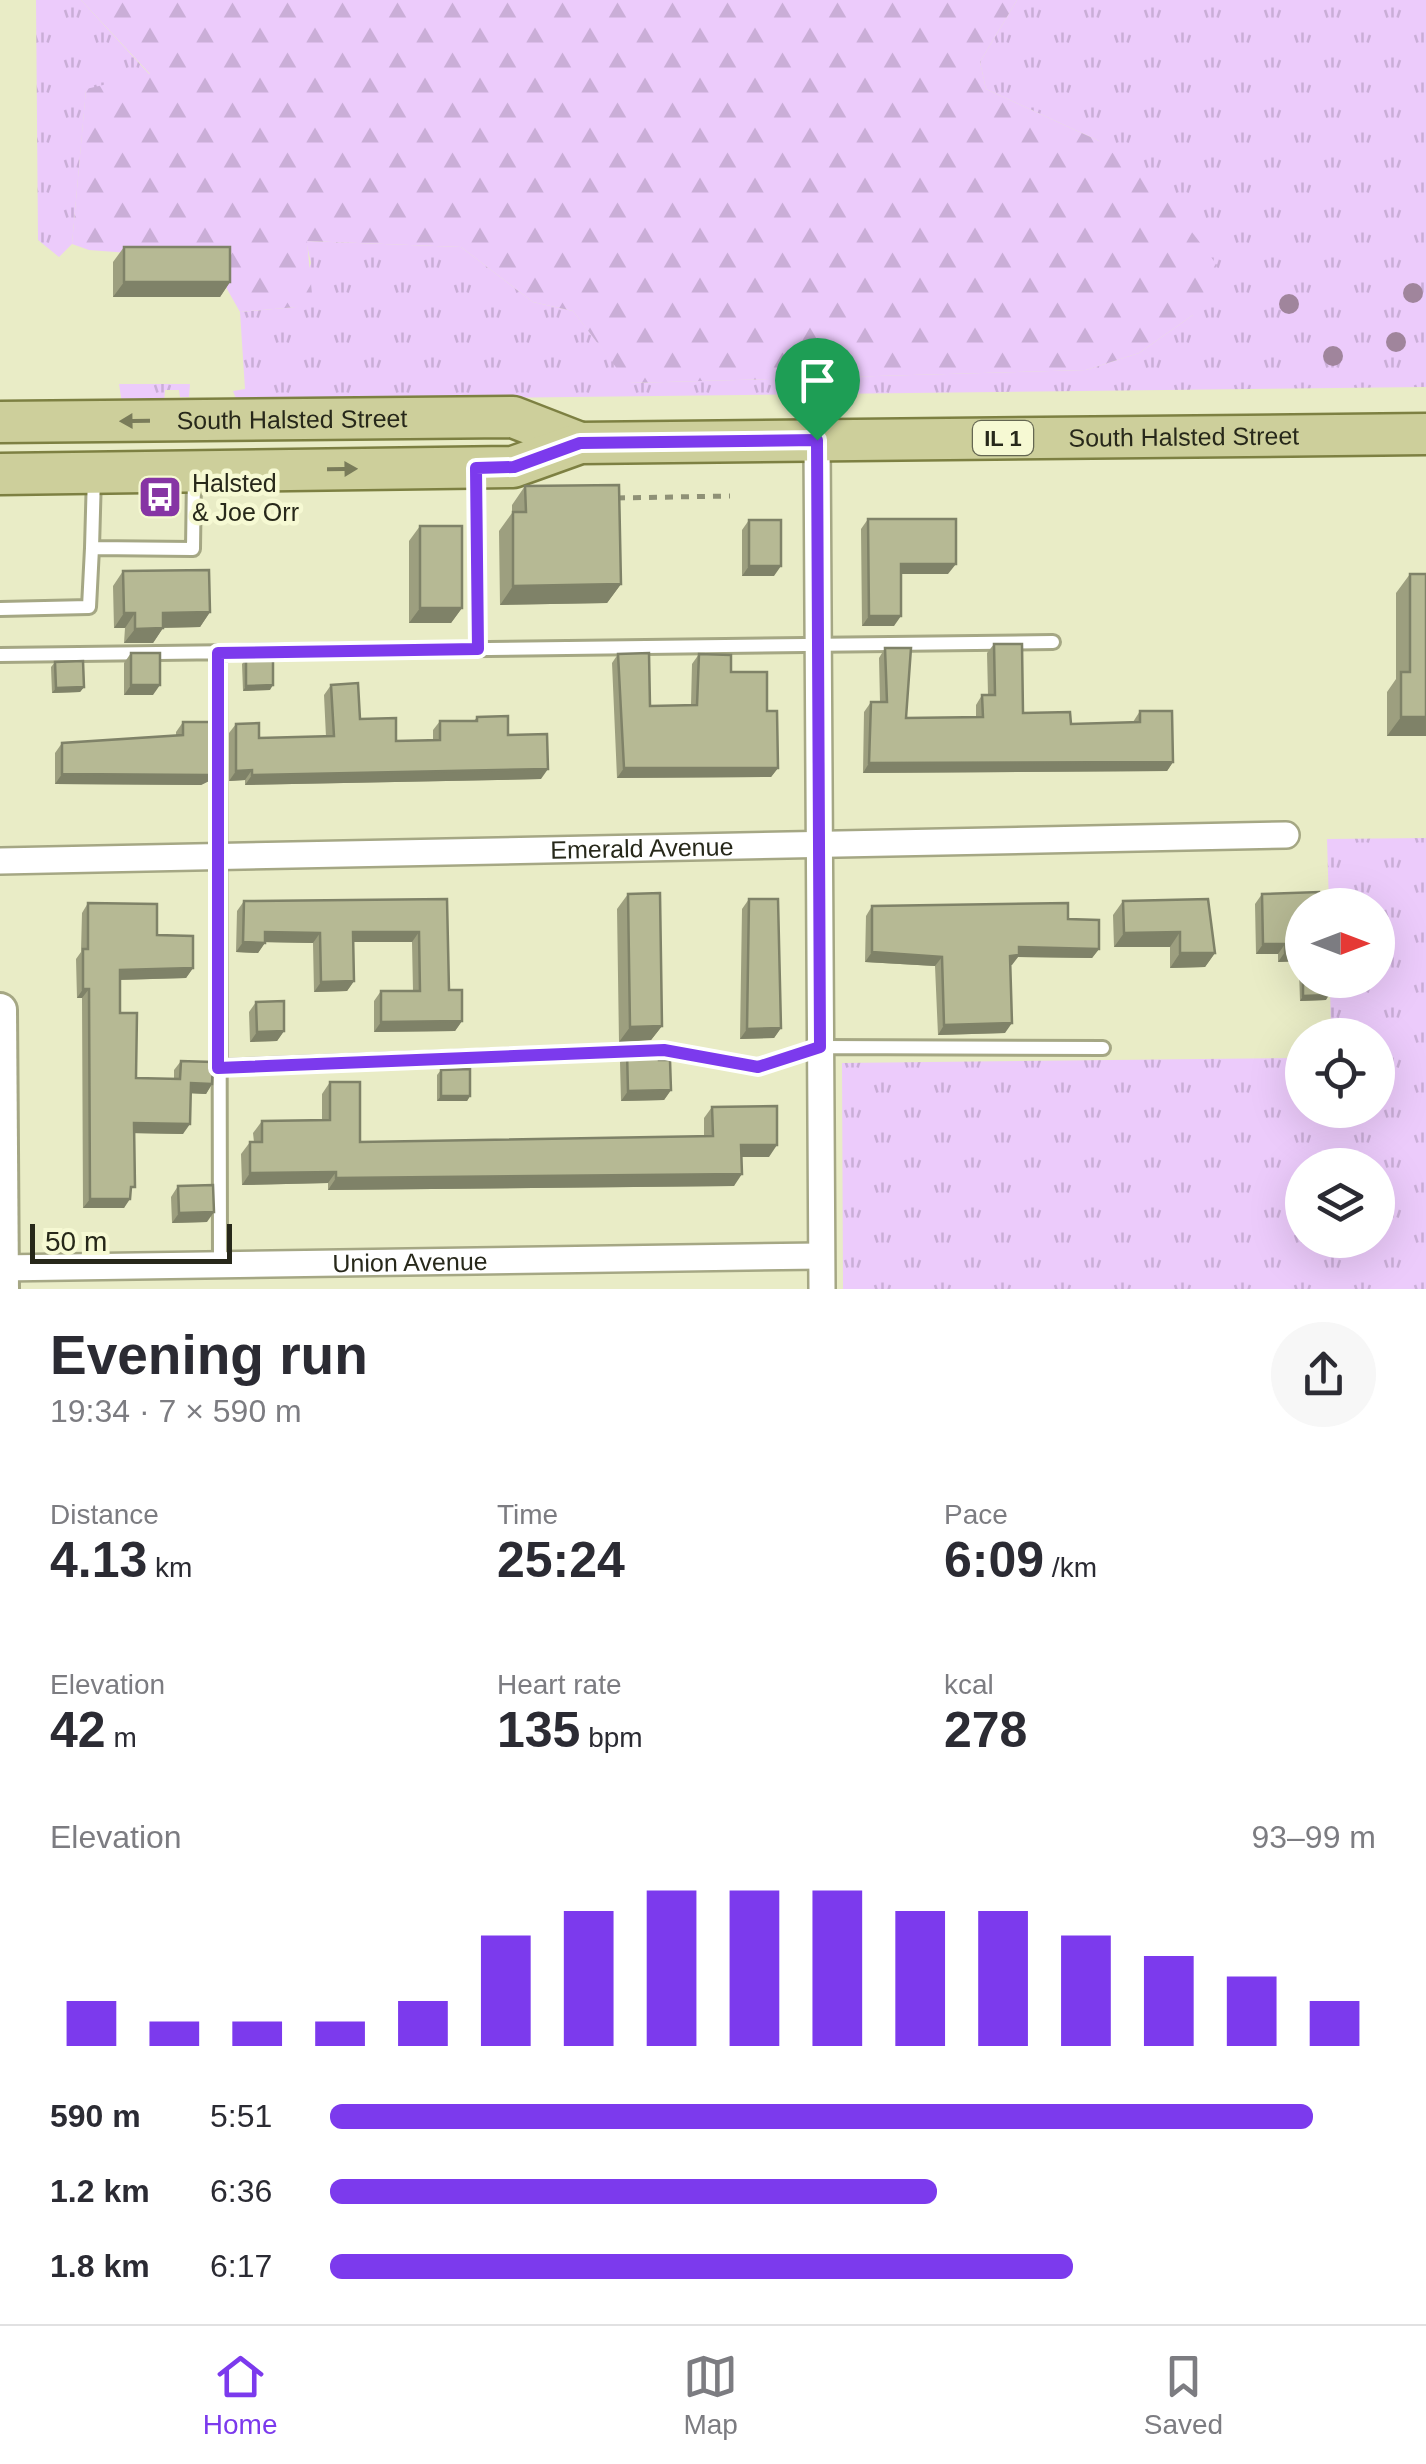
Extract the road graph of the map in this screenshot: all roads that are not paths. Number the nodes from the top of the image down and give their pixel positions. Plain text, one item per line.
1 (0, 422) edge
2 (1426, 434) edge
3 (817, 440) junction
4 (580, 443) junction
5 (476, 468) junction
6 (194, 471) junction
7 (94, 472) junction
8 (0, 474) edge
9 (92, 548) junction
10 (0, 609) edge
11 (1053, 642) dead end
12 (817, 644) junction
13 (478, 649) junction
14 (218, 653) junction
15 (0, 656) edge
16 (1286, 835) dead end
17 (817, 846) junction
18 (217, 857) junction
19 (0, 861) edge
20 (0, 1010) edge
21 (820, 1047) junction
22 (1103, 1048) dead end
23 (218, 1068) junction
24 (822, 1256) junction
25 (220, 1267) junction
26 (1, 1275) edge
27 (822, 1289) edge

4 -> 1 main road, South Halsted Street / IL 1
2 - 3 main road, South Halsted Street / IL 1
3 - 4 main road, South Halsted Street / IL 1
3 - 12 street
4 - 5 main road, South Halsted Street / IL 1
6 -> 5 main road, South Halsted Street / IL 1
5 - 13 lane
6 - 7 main road, South Halsted Street / IL 1
6 - 9 lane
7 - 8 main road, South Halsted Street / IL 1
7 - 9 lane
9 - 10 lane
11 - 12 lane
12 - 13 lane
12 - 17 street
13 - 14 lane
14 - 15 lane
14 - 18 lane
16 - 17 street, Emerald Avenue
17 - 18 street, Emerald Avenue
17 - 21 street
18 - 19 street, Emerald Avenue
18 - 23 lane
20 - 26 street
21 - 22 lane
21 - 23 lane
21 - 24 street
23 - 25 lane
24 - 25 street, Union Avenue
24 - 27 street
25 - 26 street, Union Avenue

